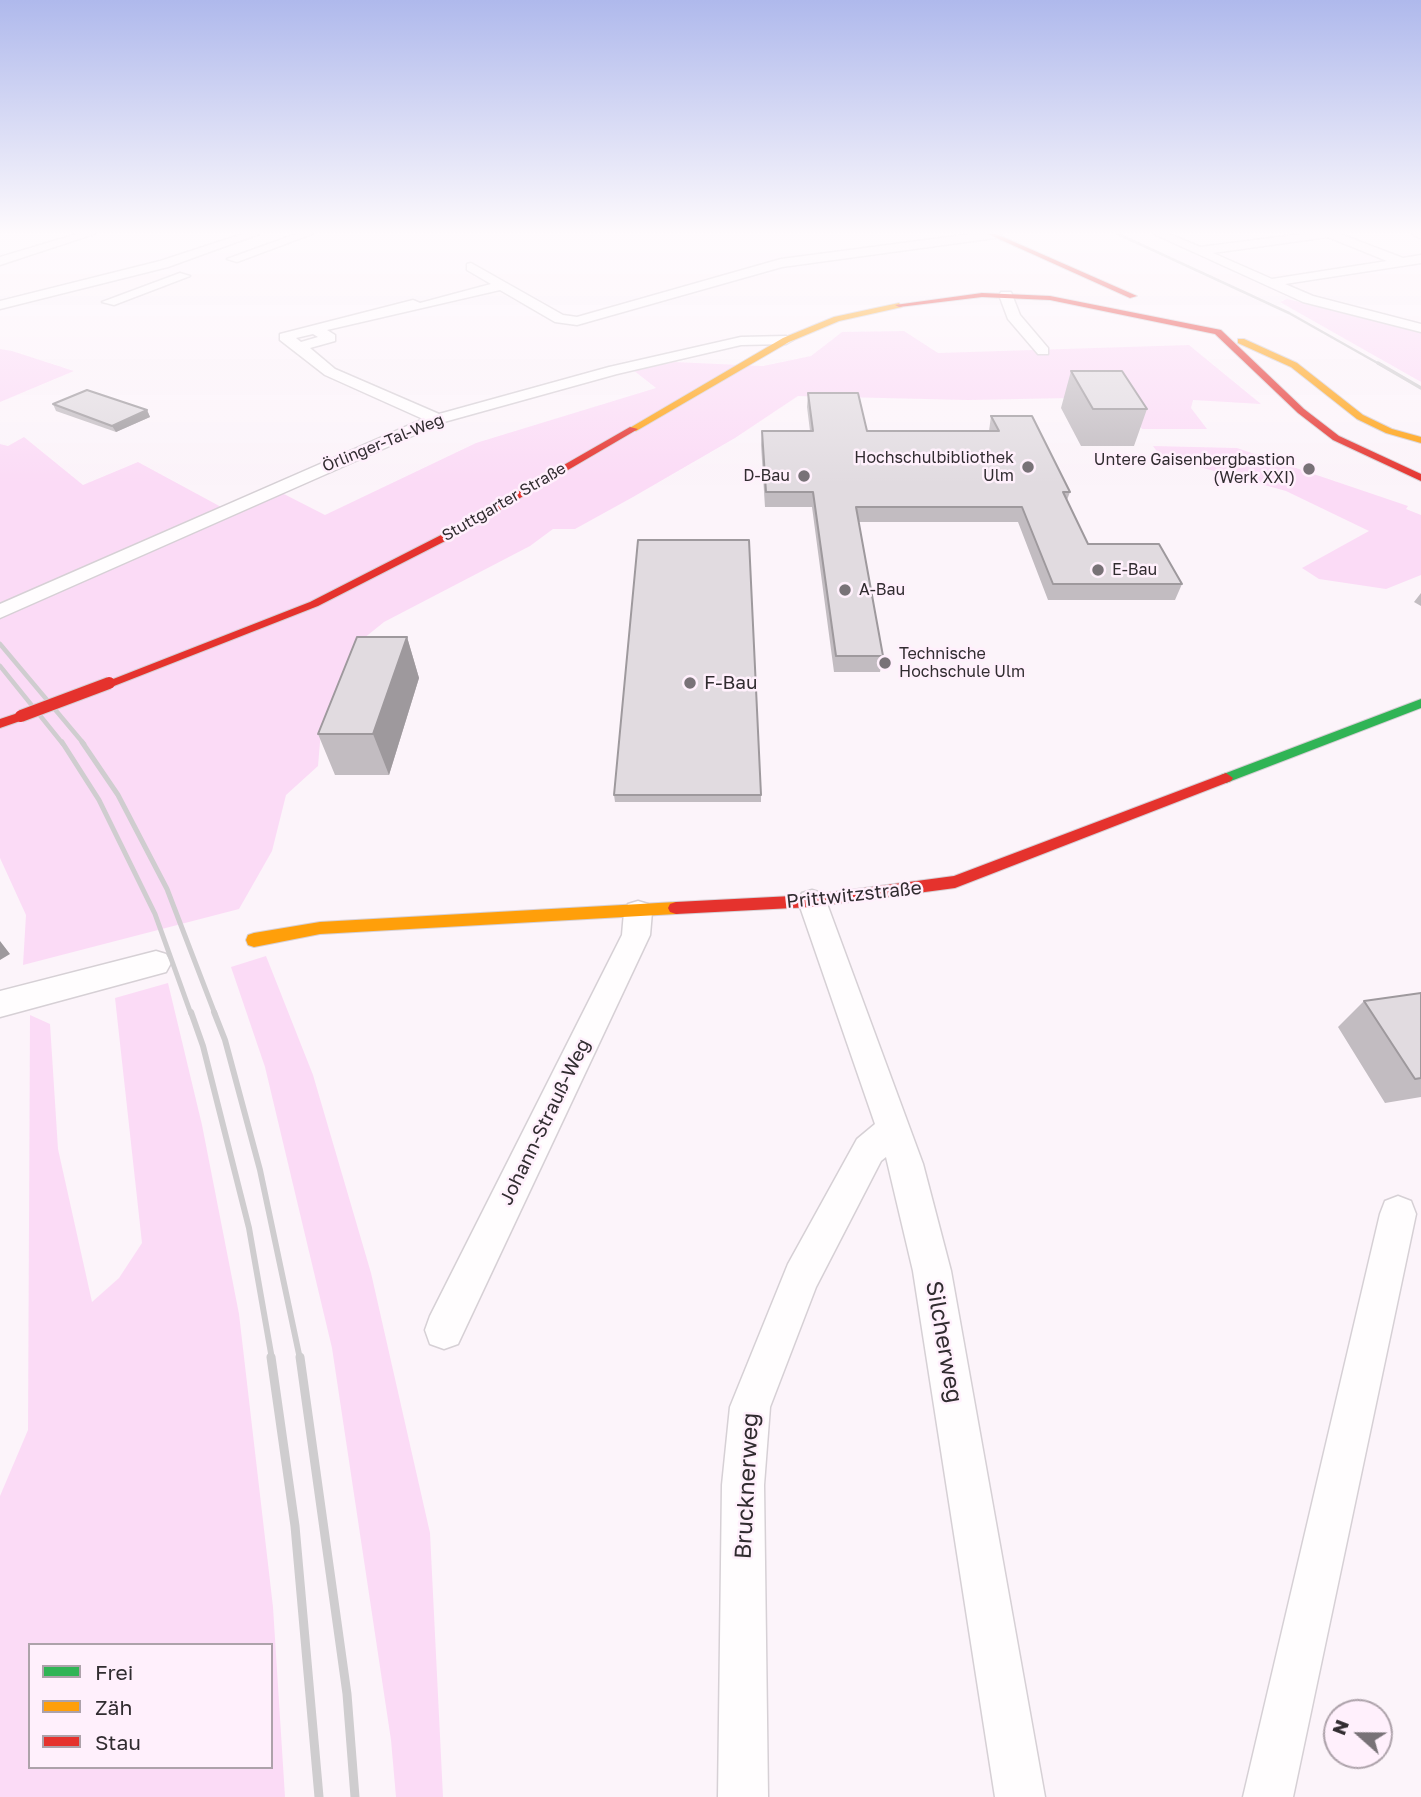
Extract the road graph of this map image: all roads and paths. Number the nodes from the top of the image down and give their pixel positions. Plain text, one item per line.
1 (363, 318) edge
2 (558, 318) edge
3 (589, 318) edge
4 (843, 318) edge
5 (1015, 318) edge
6 (1155, 318) edge
7 (1185, 318) edge
8 (1381, 318) edge
9 (1421, 328) edge
10 (1218, 332) junction
11 (786, 340) junction
12 (1043, 351) dead end
13 (438, 419) junction
14 (1421, 440) edge
15 (1421, 478) edge
16 (0, 612) edge
17 (1421, 703) edge
18 (0, 724) edge
19 (812, 901) junction
20 (638, 912) junction
21 (254, 940) dead end
22 (156, 963) dead end
23 (0, 1004) edge
24 (894, 1130) junction
25 (1398, 1214) dead end
26 (444, 1330) dead end
27 (743, 1797) edge
28 (1020, 1797) edge
29 (1268, 1797) edge

1 - 13 street
2 - 3 street
4 - 11 main road, Stuttgarter Straße
5 - 12 street
6 - 10 main road, Stuttgarter Straße
7 - 10 main road
8 - 9 street
10 - 14 main road
10 - 15 main road
11 - 13 street, Örlinger-Tal-Weg
11 - 18 main road, Stuttgarter Straße, bridge
13 - 16 street, Örlinger-Tal-Weg
17 - 19 main road, Prittwitzstraße
19 - 20 main road, Prittwitzstraße
19 - 24 street, Silcherweg
20 - 21 main road, Prittwitzstraße
20 - 26 street, Johann-Strauß-Weg
22 - 23 street
24 - 27 street, Brucknerweg
24 - 28 street, Silcherweg
25 - 29 street

